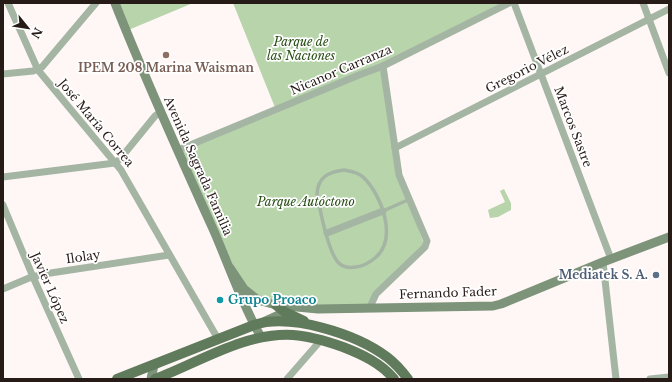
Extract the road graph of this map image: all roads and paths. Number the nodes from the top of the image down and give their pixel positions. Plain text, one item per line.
1 (8, 3) edge
2 (96, 3) edge
3 (115, 3) edge
4 (509, 3) edge
5 (514, 3) edge
6 (643, 3) edge
7 (669, 9) edge
8 (648, 18) junction
9 (383, 66) junction
10 (38, 70) junction
11 (669, 73) edge
12 (3, 74) edge
13 (541, 74) junction
14 (161, 112) junction
15 (395, 148) junction
16 (178, 150) junction
17 (115, 163) junction
18 (3, 177) edge
19 (410, 199) junction
20 (3, 205) edge
21 (383, 211) junction
22 (327, 234) junction
23 (669, 237) edge
24 (169, 255) junction
25 (607, 260) junction
26 (230, 268) junction
27 (33, 277) junction
28 (3, 289) edge
29 (276, 305) junction
30 (370, 307) junction
31 (318, 309) junction
32 (285, 312) junction
33 (258, 324) junction
34 (312, 325) junction
35 (261, 337) junction
36 (218, 339) junction
37 (321, 340) junction
38 (154, 365) junction
39 (167, 377) edge
40 (669, 377) edge
41 (79, 379) edge
42 (117, 379) edge
43 (151, 379) edge
44 (155, 379) edge
45 (287, 379) edge
46 (394, 379) edge
47 (408, 379) edge
48 (616, 379) edge
49 (650, 379) edge

1 - 10 street, José María Correa
2 - 10 street
3 - 14 main road, Avenida Sagrada Familia
4 - 9 street, Nicanor Carranza
5 - 13 street, Marcos Sastre
6 - 8 street
7 - 8 street, Gregorio Vélez
8 - 11 street
8 - 13 street, Gregorio Vélez
9 - 15 street
9 - 16 street, Nicanor Carranza
10 - 12 street
10 - 17 street, José María Correa
13 - 15 street, Gregorio Vélez
13 - 25 street, Marcos Sastre
14 - 16 main road, Avenida Sagrada Familia
14 - 17 street
15 - 19 street
16 - 26 main road, Avenida Sagrada Familia
17 - 18 street
17 - 24 street, José María Correa
19 - 21 lane
19 - 30 street
20 - 27 street, Javier López
21 - 22 street
21 - 22 lane
21 - 22 lane
23 - 25 main road, Fernando Fader
24 - 27 street, Ilolay
24 - 36 street, José María Correa
25 - 30 main road, Fernando Fader
25 - 48 street, Marcos Sastre
26 - 29 main road, Fernando Fader
26 - 33 main road, Avenida Sagrada Familia
27 - 28 street, Ilolay
27 - 41 street, Javier López
29 - 31 main road, Fernando Fader
29 - 32 main road
30 - 31 main road, Fernando Fader
31 - 32 main road
32 - 33 main road
32 - 34 main road
33 - 34 main road
33 - 35 main road, Avenida Sagrada Familia
33 - 36 main road
34 - 47 main road
35 - 37 main road
35 - 39 main road
36 - 38 main road
37 - 45 street
37 - 46 main road
38 - 42 main road
38 - 43 main road
39 - 44 main road
40 - 49 street

